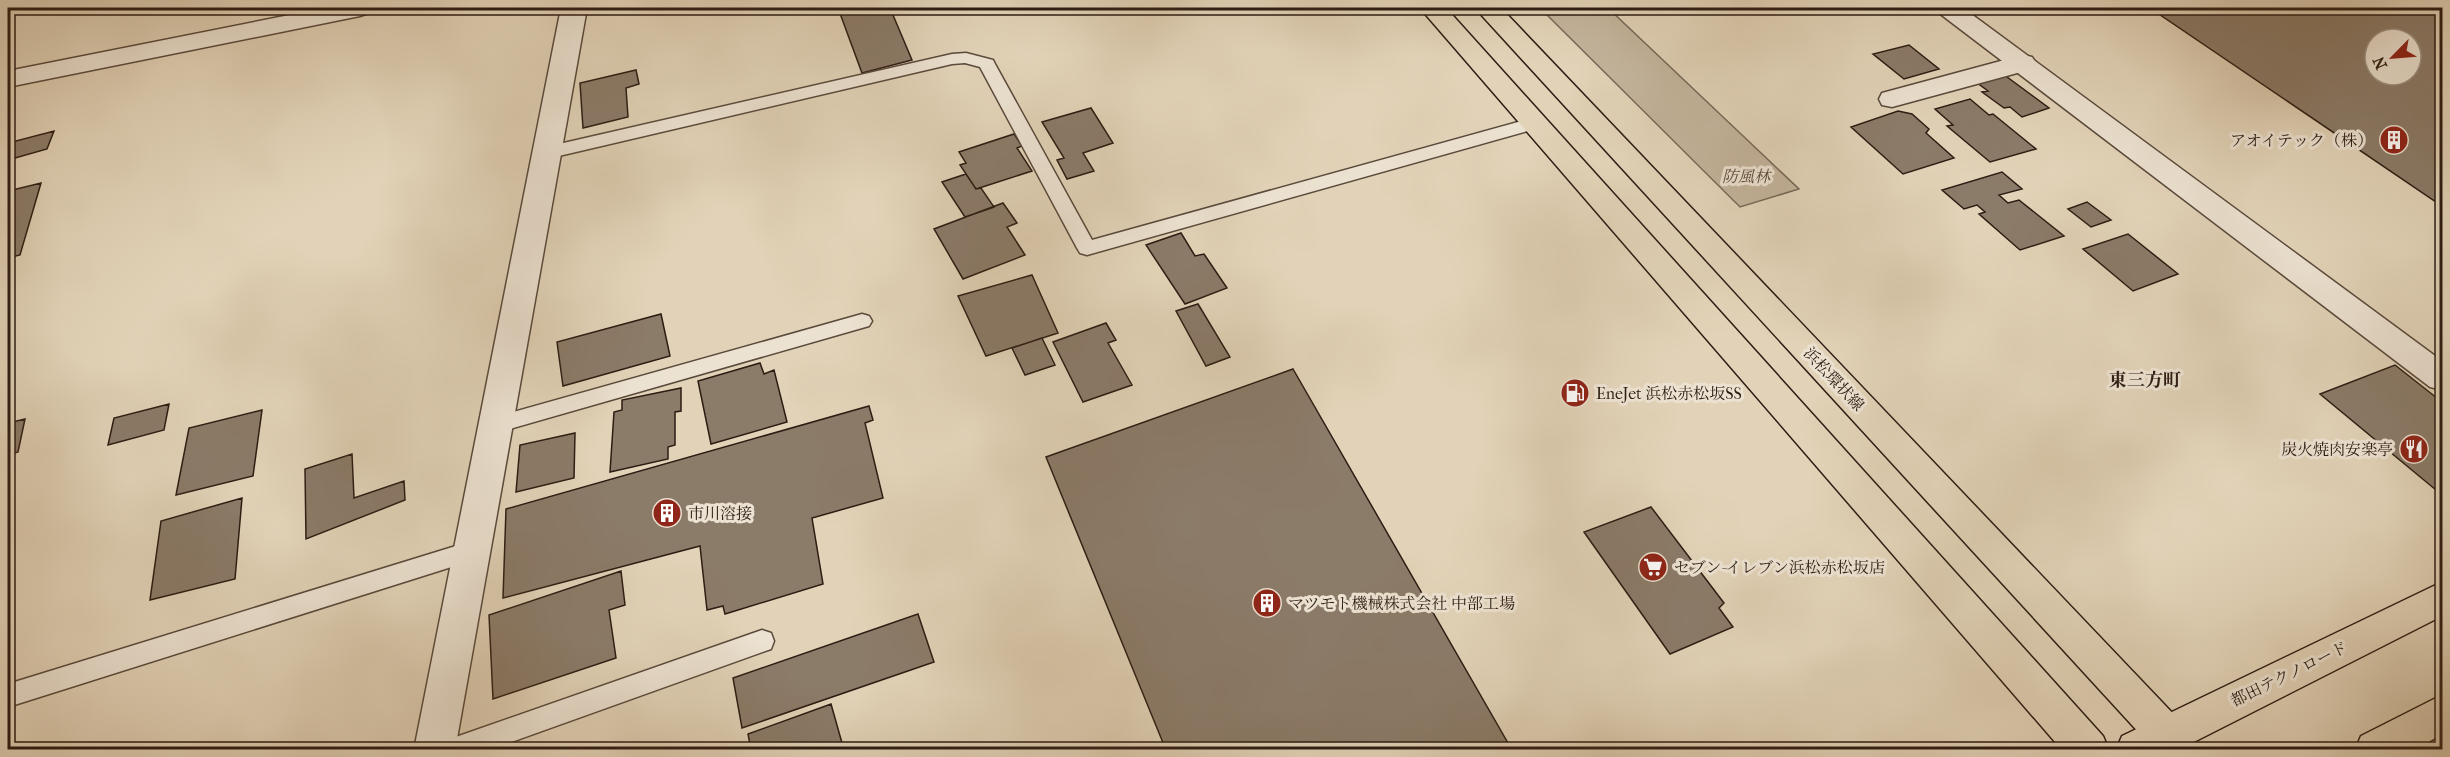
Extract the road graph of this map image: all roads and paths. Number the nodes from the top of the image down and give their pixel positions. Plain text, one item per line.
1 (360, 8) edge
2 (574, 8) edge
3 (1433, 8) edge
4 (1488, 8) edge
5 (1948, 8) edge
6 (2022, 63) junction
7 (8, 80) edge
8 (1892, 99) dead end
9 (1536, 123) junction
10 (546, 153) junction
11 (862, 321) dead end
12 (2442, 378) edge
13 (496, 425) junction
14 (472, 551) junction
15 (2442, 598) edge
16 (762, 641) dead end
17 (8, 696) edge
18 (2442, 713) edge
19 (2161, 745) edge
20 (434, 750) edge
21 (453, 750) edge
22 (2089, 750) edge
23 (2376, 750) edge

1 - 7 street
2 - 10 street
3 - 9 main road
4 - 19 main road, 浜松環状線
5 - 6 street
6 - 8 street
6 - 12 street
9 - 10 lane
9 - 22 main road
10 - 13 street
11 - 13 lane
13 - 14 street
14 - 17 lane
14 - 20 street
15 - 19 main road, 都田テクノロード
16 - 21 lane
18 - 23 main road

